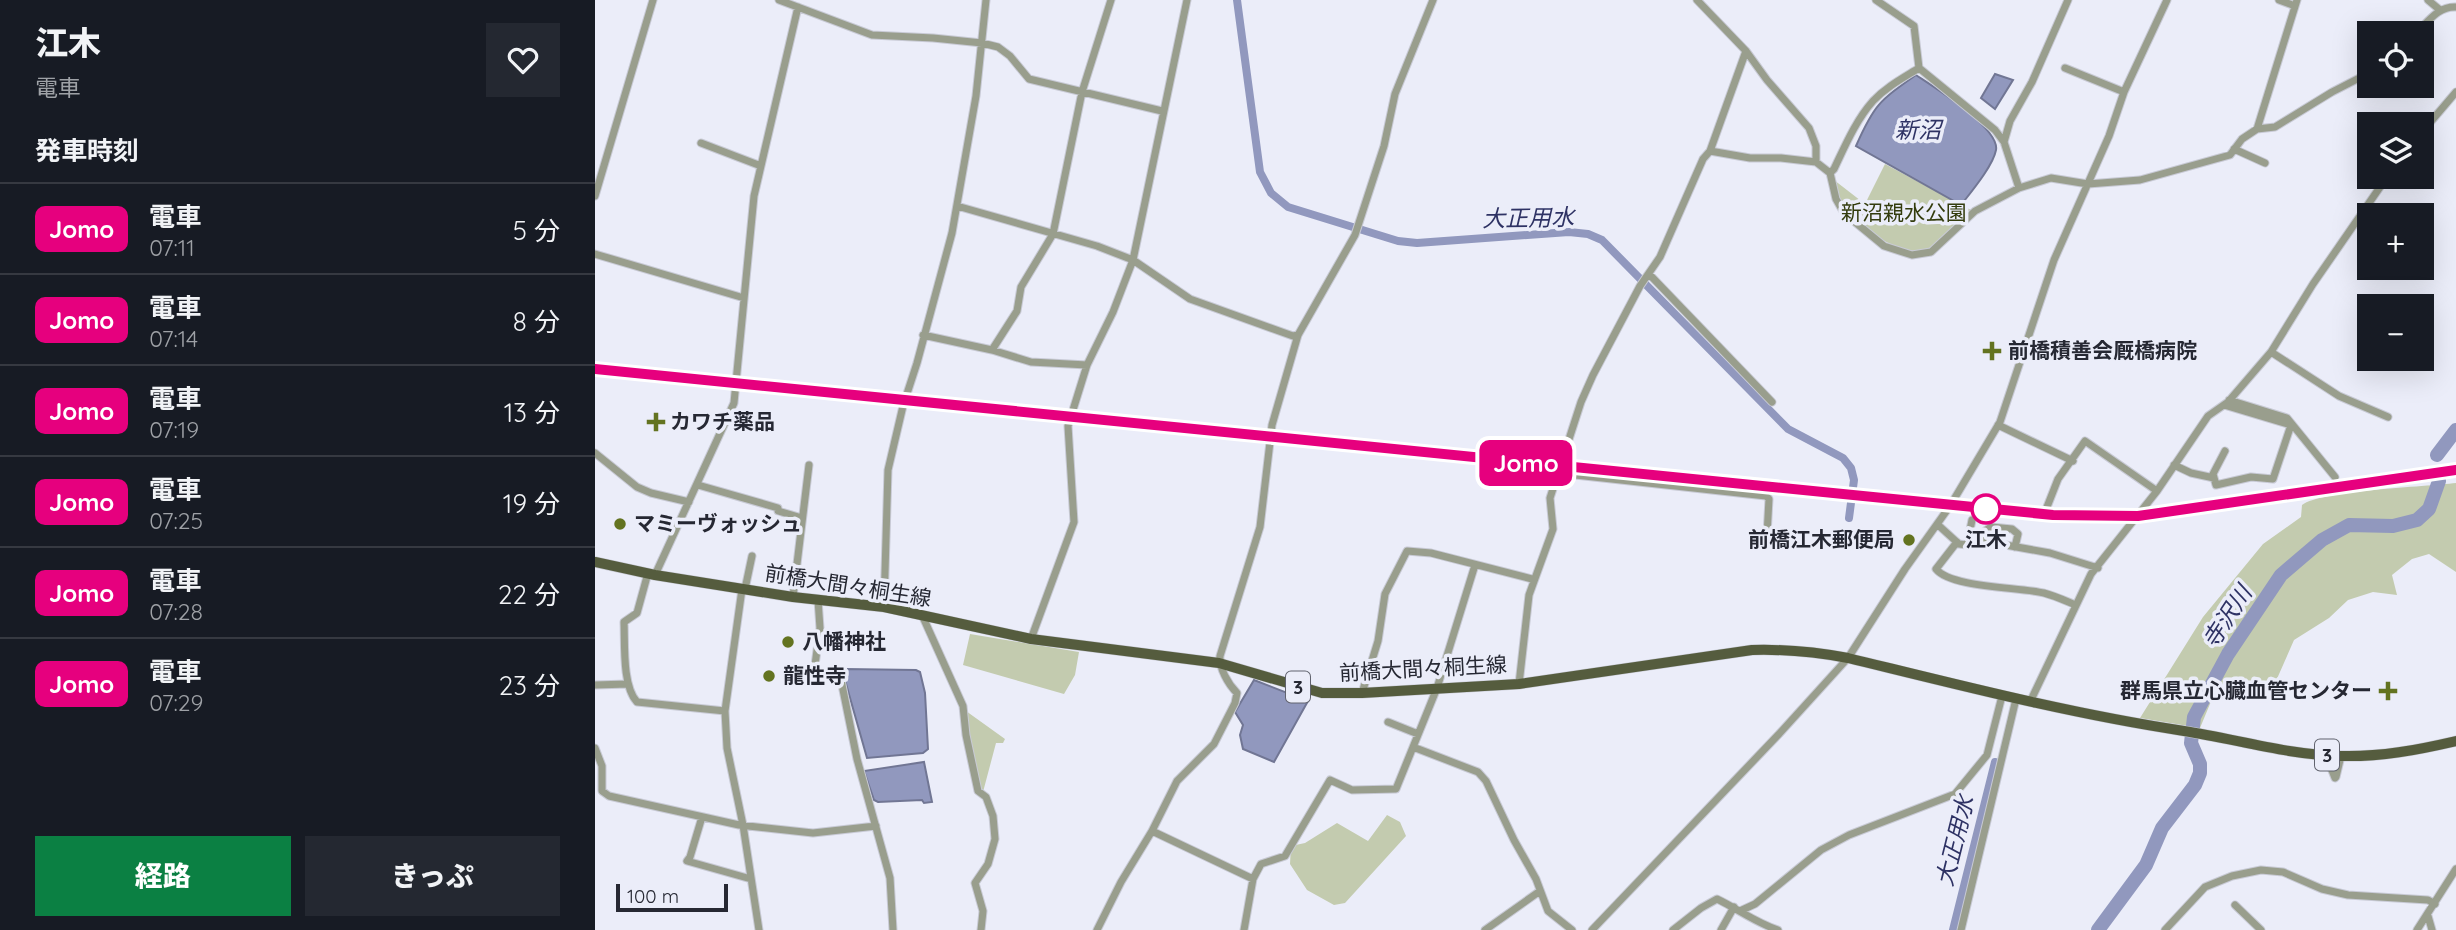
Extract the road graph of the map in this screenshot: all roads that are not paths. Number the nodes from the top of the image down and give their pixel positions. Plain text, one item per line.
1 (653, 0) edge
2 (779, 0) edge
3 (986, 0) edge
4 (1111, 0) edge
5 (1187, 0) edge
6 (1433, 0) edge
7 (1697, 0) edge
8 (1876, 0) edge
9 (2068, 0) edge
10 (2167, 0) edge
11 (2279, 0) edge
12 (2428, 0) edge
13 (2296, 3) edge
14 (798, 7) junction
15 (2456, 7) edge
16 (2440, 10) junction
17 (2429, 21) edge
18 (982, 43) junction
19 (1746, 51) junction
20 (1919, 68) junction
21 (2065, 68) dead end
22 (2357, 78) edge
23 (1082, 92) junction
24 (2124, 92) junction
25 (2456, 92) edge
26 (2453, 101) edge
27 (1163, 111) junction
28 (2434, 120) edge
29 (2257, 129) junction
30 (2004, 142) junction
31 (701, 143) dead end
32 (2234, 149) junction
33 (1710, 151) junction
34 (1816, 162) junction
35 (2265, 163) dead end
36 (761, 166) junction
37 (1830, 173) junction
38 (2088, 184) junction
39 (2019, 188) junction
40 (2379, 189) edge
41 (595, 196) edge
42 (957, 206) junction
43 (1053, 234) junction
44 (595, 254) edge
45 (1132, 260) junction
46 (1648, 275) junction
47 (744, 298) junction
48 (923, 335) junction
49 (1298, 335) junction
50 (992, 350) junction
51 (2271, 352) junction
52 (1087, 365) junction
53 (1772, 402) dead end
54 (2227, 402) junction
55 (2388, 417) dead end
56 (1998, 425) junction
57 (2291, 425) junction
58 (2225, 451) dead end
59 (595, 453) edge
60 (2073, 461) junction
61 (809, 465) dead end
62 (2175, 465) junction
63 (1557, 473) junction
64 (2335, 477) dead end
65 (2214, 478) junction
66 (698, 485) junction
67 (2157, 491) junction
68 (689, 502) junction
69 (2047, 507) dead end
70 (802, 518) junction
71 (1972, 520) dead end
72 (1937, 524) junction
73 (1803, 540) dead end
74 (1957, 542) junction
75 (1984, 543) junction
76 (1967, 545) junction
77 (2015, 547) junction
78 (752, 556) dead end
79 (595, 562) edge
80 (1475, 565) junction
81 (2098, 568) junction
82 (652, 574) junction
83 (1532, 579) junction
84 (743, 589) junction
85 (793, 597) junction
86 (818, 600) junction
87 (2076, 604) junction
88 (884, 607) junction
89 (922, 615) junction
90 (1031, 639) junction
91 (1848, 658) junction
92 (1219, 663) junction
93 (628, 684) junction
94 (1519, 684) junction
95 (595, 685) edge
96 (1437, 688) junction
97 (1362, 693) junction
98 (2010, 697) junction
99 (2030, 702) junction
100 (725, 711) junction
101 (1388, 722) dead end
102 (1418, 734) junction
103 (2456, 741) edge
104 (1412, 747) junction
105 (595, 748) edge
106 (2326, 755) junction
107 (2341, 756) junction
108 (702, 817) junction
109 (743, 825) junction
110 (876, 825) junction
111 (1152, 831) junction
112 (2456, 869) edge
113 (751, 879) junction
114 (1253, 879) junction
115 (1540, 891) junction
116 (2435, 904) junction
117 (2235, 905) dead end
118 (1738, 908) junction
119 (2428, 916) junction
120 (759, 930) edge
121 (893, 930) edge
122 (981, 930) edge
123 (1097, 930) edge
124 (1244, 930) edge
125 (1485, 930) edge
126 (1572, 930) edge
127 (1592, 930) edge
128 (1673, 930) edge
129 (1721, 930) edge
130 (1778, 930) edge
131 (1961, 930) edge
132 (2165, 930) edge
133 (2261, 930) edge
134 (2417, 930) edge
135 (2432, 930) edge

1 - 41 street
2 - 14 street
3 - 18 street
4 - 23 street
5 - 27 street
6 - 49 street
7 - 19 street
8 - 20 street
9 - 30 street
10 - 24 street
11 - 13 street
12 - 16 street
13 - 29 street
14 - 18 street
14 - 36 street
15 - 16 street
16 - 17 street
18 - 23 street
18 - 42 street
19 - 33 street
19 - 34 street
20 - 30 street
20 - 37 street
21 - 24 street
22 - 29 street
23 - 27 street
23 - 43 street
24 - 38 street
25 - 26 street
26 - 28 street
27 - 45 street
29 - 32 street
30 - 39 street
31 - 36 street
32 - 35 street
32 - 38 street
33 - 34 street
33 - 46 street
34 - 37 street
36 - 47 street
37 - 39 street
38 - 39 street
38 - 56 street
40 - 51 street
42 - 43 street
42 - 48 street
43 - 45 street
43 - 50 street
44 - 47 street
45 - 49 street
45 - 52 street
46 - 53 street
46 - 63 street
47 - 66 street
48 - 50 street
48 - 88 street
49 - 92 street
50 - 52 street
51 - 54 street
51 - 55 street
52 - 90 street
54 - 57 street
54 - 62 street
56 - 60 street
56 - 72 street
57 - 64 street
57 - 65 street
58 - 65 street
59 - 68 street
60 - 67 street
60 - 69 street
61 - 70 street
62 - 65 street
62 - 67 street
63 - 73 street
63 - 83 street
66 - 68 street
66 - 70 street
67 - 81 street
68 - 82 street
70 - 85 street
71 - 76 street
72 - 74 street
72 - 91 street
74 - 76 street
74 - 87 street
75 - 76 street
75 - 77 street
75 - 77 street
77 - 81 street
78 - 84 street
79 - 82 main road, 前橋大間々桐生線 / 3
80 - 83 street
80 - 96 street
80 - 97 street
81 - 87 street
82 - 84 main road, 前橋大間々桐生線 / 3
82 - 93 street
83 - 94 street
84 - 85 main road, 前橋大間々桐生線 / 3
84 - 100 street
85 - 86 main road, 前橋大間々桐生線 / 3
86 - 88 main road, 前橋大間々桐生線 / 3
86 - 110 street
87 - 99 street
88 - 89 main road, 前橋大間々桐生線 / 3
89 - 90 main road, 前橋大間々桐生線 / 3
89 - 122 street
90 - 92 main road, 前橋大間々桐生線 / 3
91 - 94 main road, 前橋大間々桐生線 / 3
91 - 98 main road, 前橋大間々桐生線 / 3
91 - 127 street
92 - 97 main road, 前橋大間々桐生線 / 3
92 - 111 street
93 - 95 street
93 - 100 street
94 - 96 main road, 前橋大間々桐生線 / 3
96 - 97 main road, 前橋大間々桐生線 / 3
96 - 102 street
98 - 99 main road, 前橋大間々桐生線 / 3
98 - 118 street
98 - 131 street
99 - 106 main road, 前橋大間々桐生線 / 3
100 - 109 street
101 - 102 street
102 - 104 street
103 - 107 main road, 3
104 - 114 street
104 - 115 street
105 - 108 street
106 - 107 main road, 3
106 - 107 street
108 - 109 street
108 - 113 street
109 - 110 street
109 - 113 street
110 - 121 street
111 - 114 street
111 - 123 street
112 - 116 street
113 - 120 street
114 - 124 street
115 - 125 street
115 - 126 street
116 - 119 street
116 - 132 street
117 - 133 street
118 - 128 street
118 - 129 street
118 - 130 street
119 - 134 street
119 - 135 street

